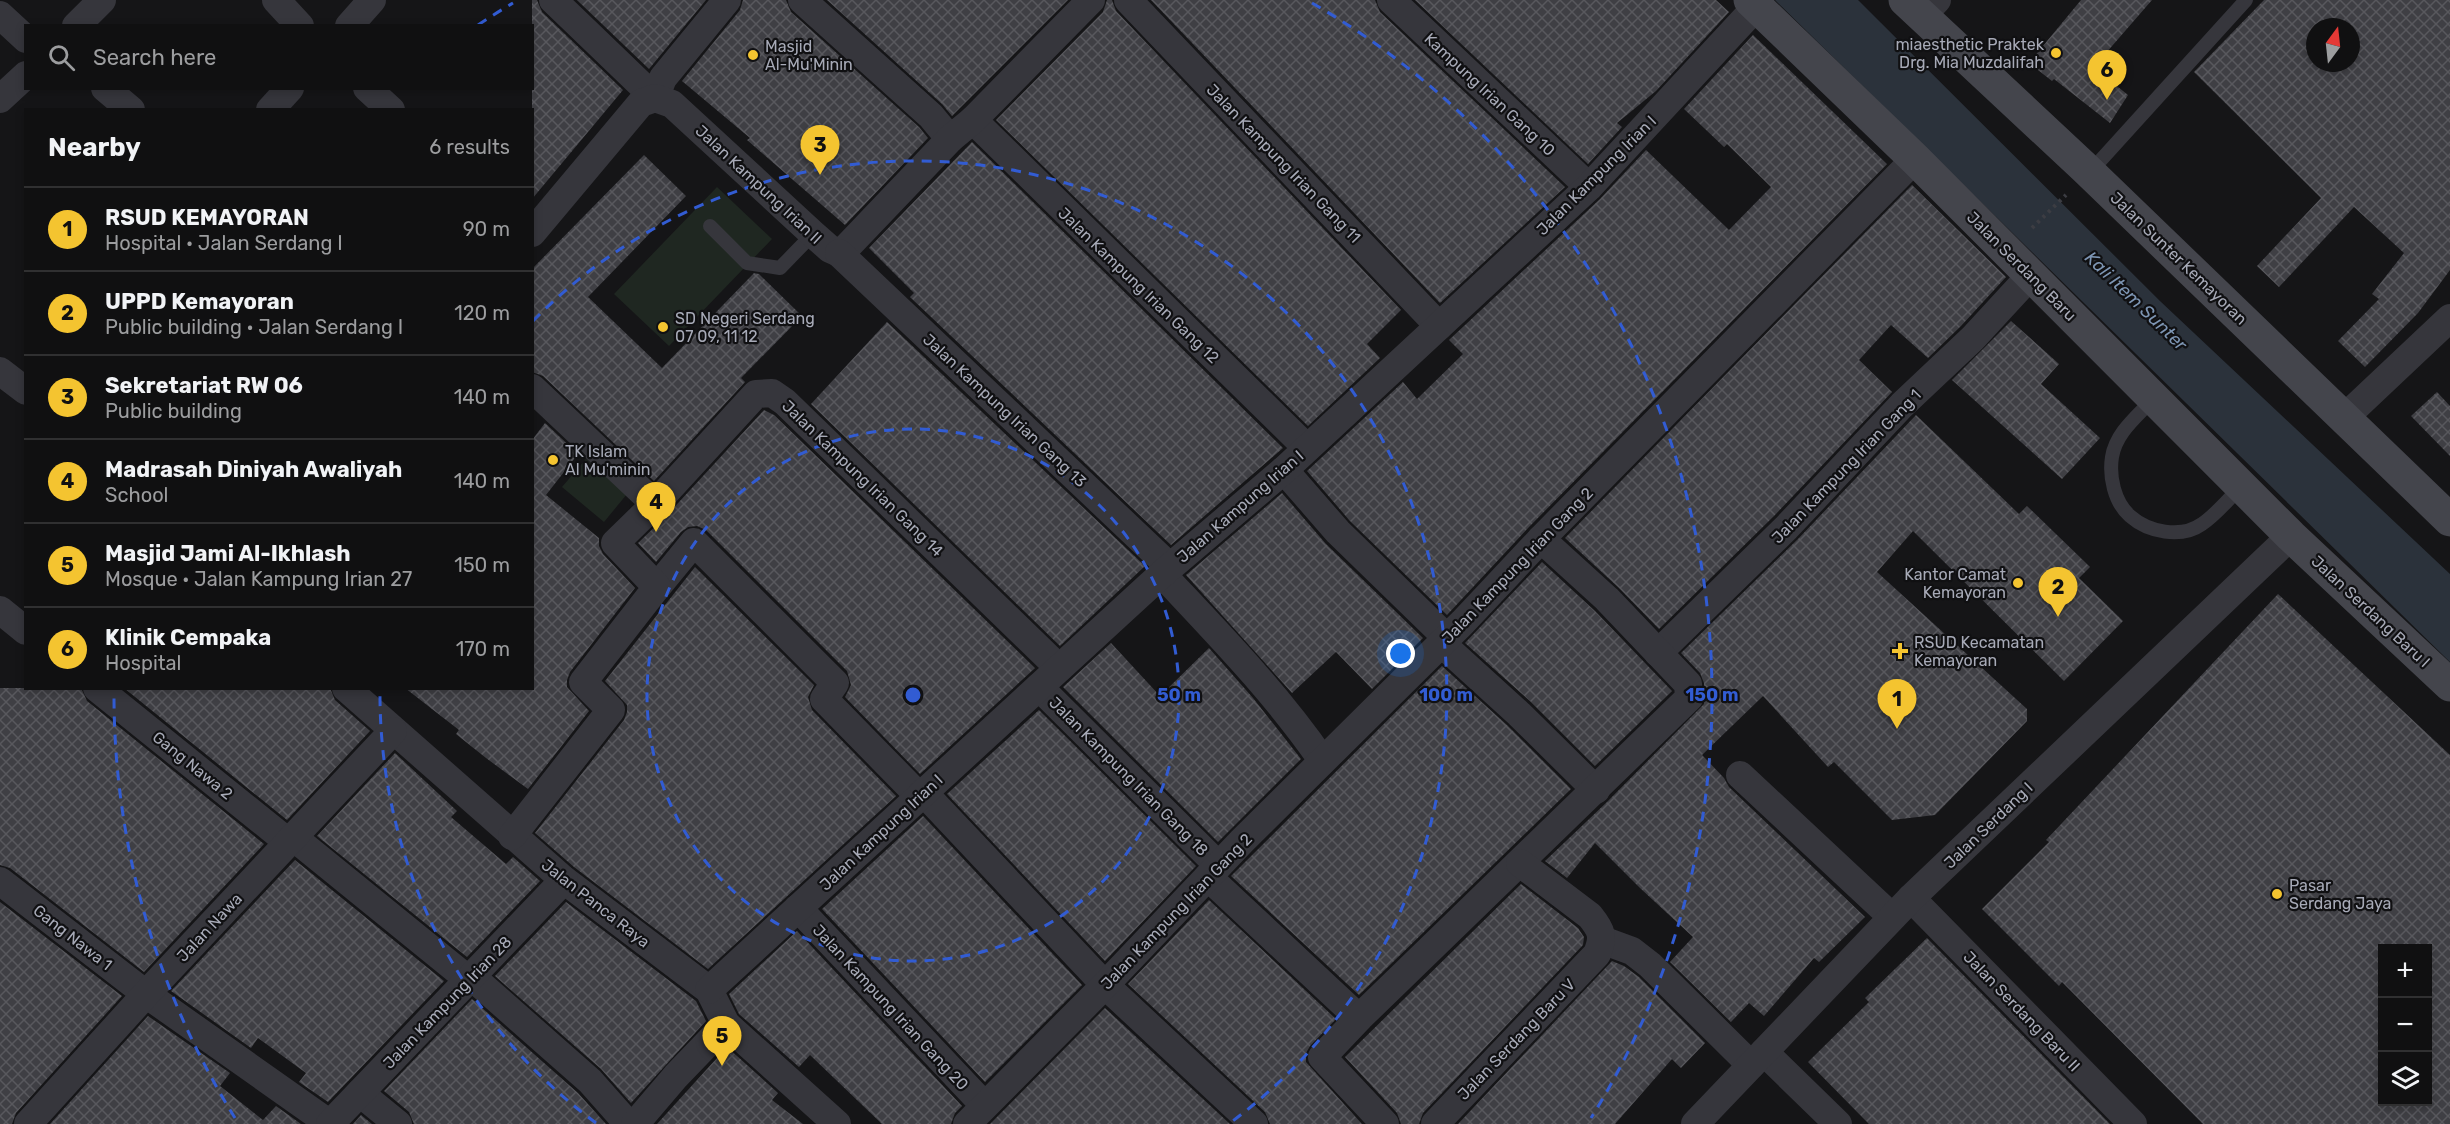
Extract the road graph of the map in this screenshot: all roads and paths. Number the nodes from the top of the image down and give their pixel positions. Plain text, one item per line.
1 (102, 0) edge
2 (276, 0) edge
3 (372, 0) edge
4 (553, 0) edge
5 (727, 0) edge
6 (802, 0) edge
7 (1091, 0) edge
8 (1128, 0) edge
9 (1391, 0) edge
10 (2247, 0) edge
11 (1753, 3) edge
12 (1921, 5) edge
13 (0, 15) edge
14 (78, 24) edge
15 (298, 24) edge
16 (350, 24) edge
17 (24, 37) edge
18 (24, 77) edge
19 (107, 90) edge
20 (288, 90) edge
21 (369, 90) edge
22 (656, 98) junction
23 (0, 99) edge
24 (129, 108) edge
25 (272, 108) edge
26 (389, 108) edge
27 (973, 120) junction
28 (950, 139) junction
29 (1915, 159) junction
30 (2080, 181) junction
31 (1589, 187) junction
32 (710, 226) dead end
33 (534, 231) edge
34 (813, 234) junction
35 (2025, 235) dead end
36 (839, 253) junction
37 (2031, 275) junction
38 (2450, 318) edge
39 (1439, 326) junction
40 (0, 371) edge
41 (24, 389) edge
42 (534, 390) edge
43 (2154, 398) junction
44 (2344, 418) junction
45 (1307, 448) junction
46 (1289, 475) junction
47 (2242, 486) junction
48 (655, 504) junction
49 (2450, 520) edge
50 (2291, 536) junction
51 (1541, 539) junction
52 (1169, 578) junction
53 (657, 587) junction
54 (0, 610) edge
55 (24, 628) edge
56 (1444, 640) junction
57 (1658, 653) junction
58 (2450, 685) edge
59 (1049, 687) junction
60 (101, 690) edge
61 (348, 690) edge
62 (393, 731) junction
63 (1322, 760) junction
64 (1740, 775) dead end
65 (1596, 790) junction
66 (926, 798) junction
67 (512, 836) junction
68 (291, 840) junction
69 (1520, 863) junction
70 (1213, 871) junction
71 (564, 880) junction
72 (0, 881) edge
73 (1902, 908) junction
74 (803, 913) junction
75 (1600, 947) junction
76 (470, 979) junction
77 (1105, 985) junction
78 (710, 990) junction
79 (146, 994) junction
80 (1359, 1018) junction
81 (726, 1024) junction
82 (1757, 1059) junction
83 (360, 1093) junction
84 (976, 1114) edge
85 (28, 1124) edge
86 (330, 1124) edge
87 (398, 1124) edge
88 (624, 1124) edge
89 (635, 1124) edge
90 (837, 1124) edge
91 (1254, 1124) edge
92 (1385, 1124) edge
93 (1435, 1124) edge
94 (1695, 1124) edge
95 (1838, 1124) edge
96 (2133, 1124) edge

1 - 14 street
2 - 15 street
3 - 16 street
4 - 22 street, Jalan Kampung Irian II
5 - 22 street
6 - 28 street
7 - 27 street, Jalan Kampung Irian II
8 - 39 street, Jalan Kampung Irian Gang 11
9 - 31 street, Kampung Irian Gang 10
10 - 30 lane
11 - 29 main road, Jalan Serdang Baru
11 - 31 street, Jalan Kampung Irian I
12 - 30 main road, Jalan Sunter Kemayoran
13 - 17 street
18 - 23 street
19 - 24 street
20 - 25 street
21 - 26 street
22 - 33 street
22 - 34 street, Jalan Kampung Irian II
27 - 28 street, Jalan Kampung Irian II
27 - 45 street, Jalan Kampung Irian Gang 12
28 - 36 street, Jalan Kampung Irian II
29 - 37 main road, Jalan Serdang Baru
29 - 51 street, Jalan Kampung Irian Gang 2
30 - 35 path
30 - 44 main road, Jalan Sunter Kemayoran
31 - 39 street, Jalan Kampung Irian I
32 - 34 lane
34 - 36 street, Jalan Kampung Irian II
36 - 52 street, Jalan Kampung Irian Gang 13
37 - 43 main road, Jalan Serdang Baru
37 - 57 street, Jalan Kampung Irian Gang 1
38 - 44 street
39 - 45 street, Jalan Kampung Irian I
40 - 41 street
42 - 48 street
43 - 47 main road, Jalan Serdang Baru
43 - 47 lane
44 - 49 main road, Jalan Sunter Kemayoran
45 - 46 street, Jalan Kampung Irian I
46 - 52 street, Jalan Kampung Irian I
46 - 56 street
47 - 50 main road, Jalan Serdang Baru
48 - 53 street, Jalan Kampung Irian Gang 14
48 - 59 street, Jalan Kampung Irian Gang 14
50 - 58 main road, Jalan Serdang Baru I
50 - 73 street, Jalan Serdang I
51 - 56 street, Jalan Kampung Irian Gang 2
51 - 57 street
52 - 59 street, Jalan Kampung Irian I
52 - 63 street, Jalan Kampung Irian Gang 13
53 - 66 street
53 - 67 street
54 - 55 street
56 - 63 street, Jalan Kampung Irian Gang 2
56 - 65 street
57 - 65 street
59 - 66 street, Jalan Kampung Irian I
59 - 70 street, Jalan Kampung Irian Gang 18
60 - 68 street, Gang Nawa 2
61 - 62 street, Jalan Panca Raya
62 - 67 street, Jalan Panca Raya
62 - 68 street, Jalan Nawa
63 - 70 street, Jalan Kampung Irian Gang 2
64 - 73 street, Jalan Serdang Baru II
65 - 69 street
66 - 74 street, Jalan Kampung Irian I
66 - 77 street
67 - 71 street, Jalan Panca Raya
68 - 76 street, Gang Nawa 2
68 - 79 street, Jalan Nawa
69 - 75 street
69 - 80 street
70 - 77 street, Jalan Kampung Irian Gang 2
70 - 80 street, Jalan Kampung Irian Gang 18
71 - 76 street, Jalan Kampung Irian 28
71 - 78 street, Jalan Panca Raya
72 - 79 street, Gang Nawa 1
73 - 82 street, Jalan Serdang I
73 - 96 street, Jalan Serdang Baru II
74 - 78 street, Jalan Kampung Irian I
74 - 84 street, Jalan Kampung Irian Gang 20
75 - 82 street
75 - 93 street, Jalan Serdang Baru V
76 - 83 street, Jalan Kampung Irian 28
76 - 88 street, Gang Nawa 2
77 - 84 street, Jalan Kampung Irian Gang 2
77 - 91 street
78 - 81 street, Jalan Panca Raya
79 - 85 street, Jalan Nawa
79 - 86 street, Gang Nawa 1
80 - 92 street
81 - 89 street
81 - 90 street, Jalan Panca Raya
82 - 94 street, Jalan Serdang I
82 - 95 street
83 - 86 street, Jalan Kampung Irian 28
83 - 87 street

